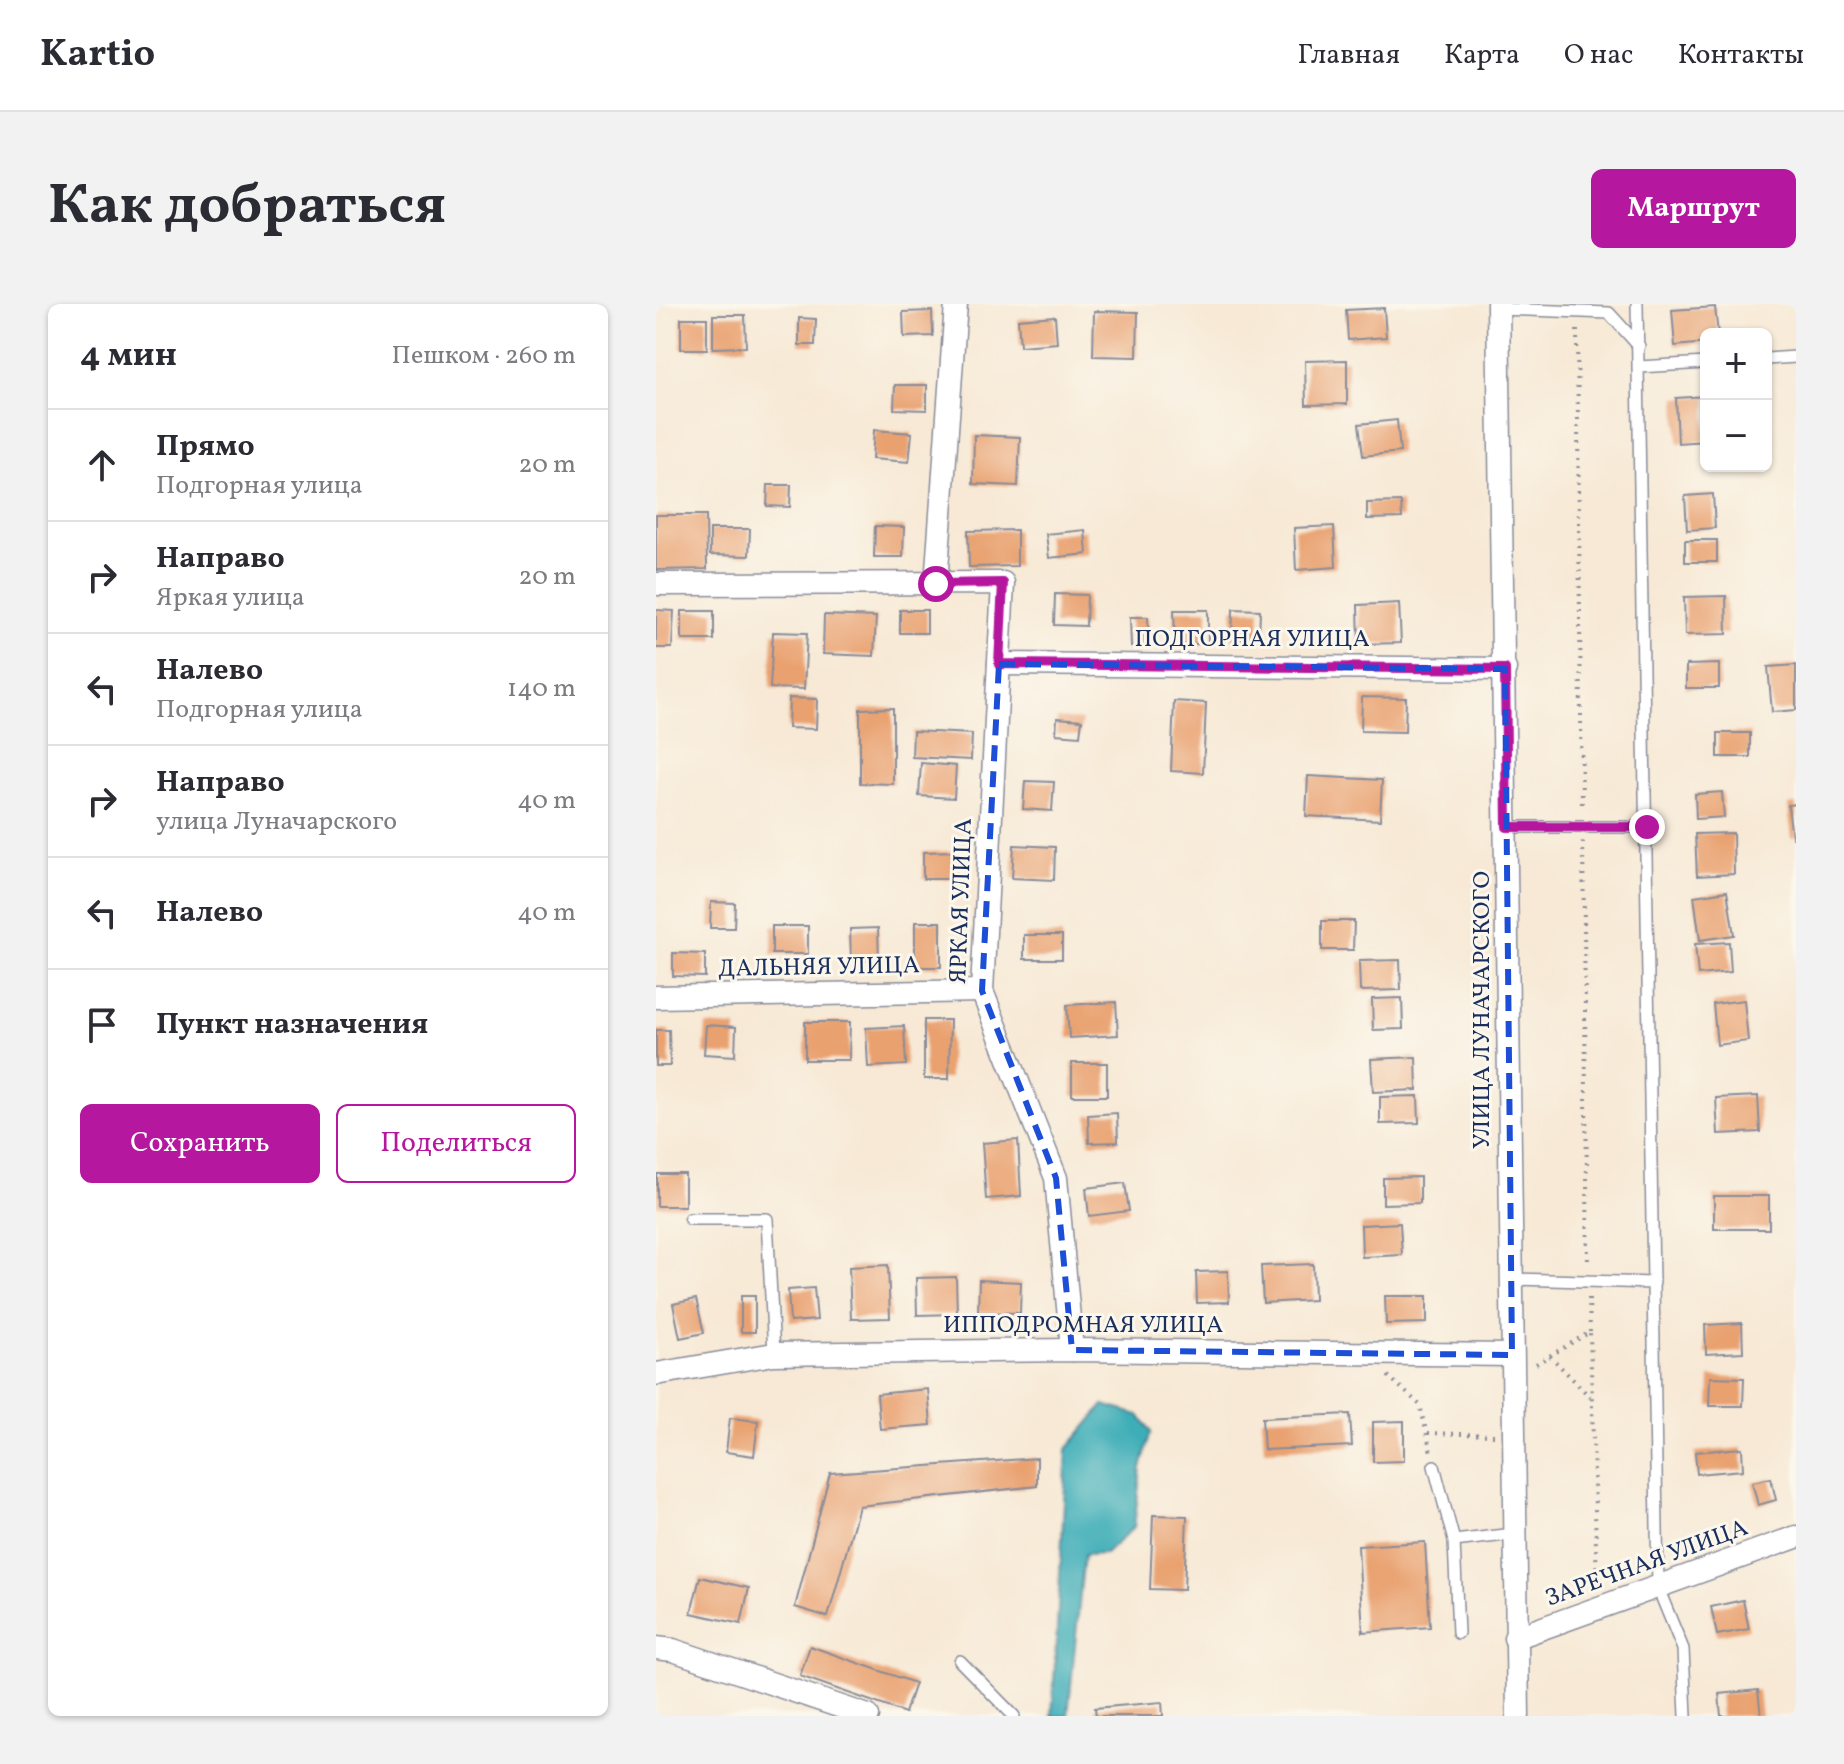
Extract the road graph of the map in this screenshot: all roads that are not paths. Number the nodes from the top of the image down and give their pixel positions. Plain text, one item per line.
1 (956, 304) edge
2 (1637, 304) edge
3 (1498, 307) edge
4 (1639, 347) junction
5 (1796, 357) edge
6 (1772, 359) edge
7 (1700, 363) edge
8 (1639, 367) junction
9 (656, 584) edge
10 (936, 584) junction
11 (999, 664) junction
12 (1505, 669) junction
13 (1507, 827) junction
14 (1647, 827) junction
15 (982, 991) junction
16 (656, 997) edge
17 (690, 1219) dead end
18 (1511, 1279) junction
19 (1654, 1283) junction
20 (1072, 1350) junction
21 (774, 1354) junction
22 (1520, 1362) junction
23 (656, 1374) edge
24 (1434, 1466) road end
25 (1514, 1534) junction
26 (1796, 1537) edge
27 (1454, 1541) junction
28 (1658, 1588) junction
29 (1458, 1633) dead end
30 (1515, 1638) junction
31 (656, 1648) edge
32 (960, 1661) dead end
33 (868, 1716) edge
34 (1014, 1716) edge
35 (1518, 1716) edge
36 (1686, 1716) edge

1 - 10 street
2 - 4 lane
3 - 4 lane
3 - 12 street, УЛИЦА ЛУНАЧАРСКОГО
4 - 8 lane
5 - 6 lane
7 - 8 lane
8 - 14 lane
9 - 10 street
10 - 11 street, ЯРКАЯ УЛИЦА
11 - 12 street, ПОДГОРНАЯ УЛИЦА
11 - 15 street, ЯРКАЯ УЛИЦА
12 - 13 street, УЛИЦА ЛУНАЧАРСКОГО
13 - 14 lane
13 - 18 street, УЛИЦА ЛУНАЧАРСКОГО
14 - 19 lane
15 - 16 street, ДАЛЬНЯЯ УЛИЦА
15 - 20 street, ЯРКАЯ УЛИЦА
17 - 21 lane
18 - 19 lane
18 - 22 street, УЛИЦА ЛУНАЧАРСКОГО
19 - 28 lane
20 - 21 street, ИППОДРОМНАЯ УЛИЦА
20 - 22 street, ИППОДРОМНАЯ УЛИЦА
21 - 23 street, ИППОДРОМНАЯ УЛИЦА
22 - 25 street, УЛИЦА ЛУНАЧАРСКОГО
24 - 27 lane
25 - 27 lane
25 - 30 street, УЛИЦА ЛУНАЧАРСКОГО
26 - 28 street, ЗАРЕЧНАЯ УЛИЦА
27 - 29 lane
28 - 30 street, ЗАРЕЧНАЯ УЛИЦА
28 - 36 lane
30 - 35 street, УЛИЦА ЛУНАЧАРСКОГО
31 - 33 street
32 - 34 lane

